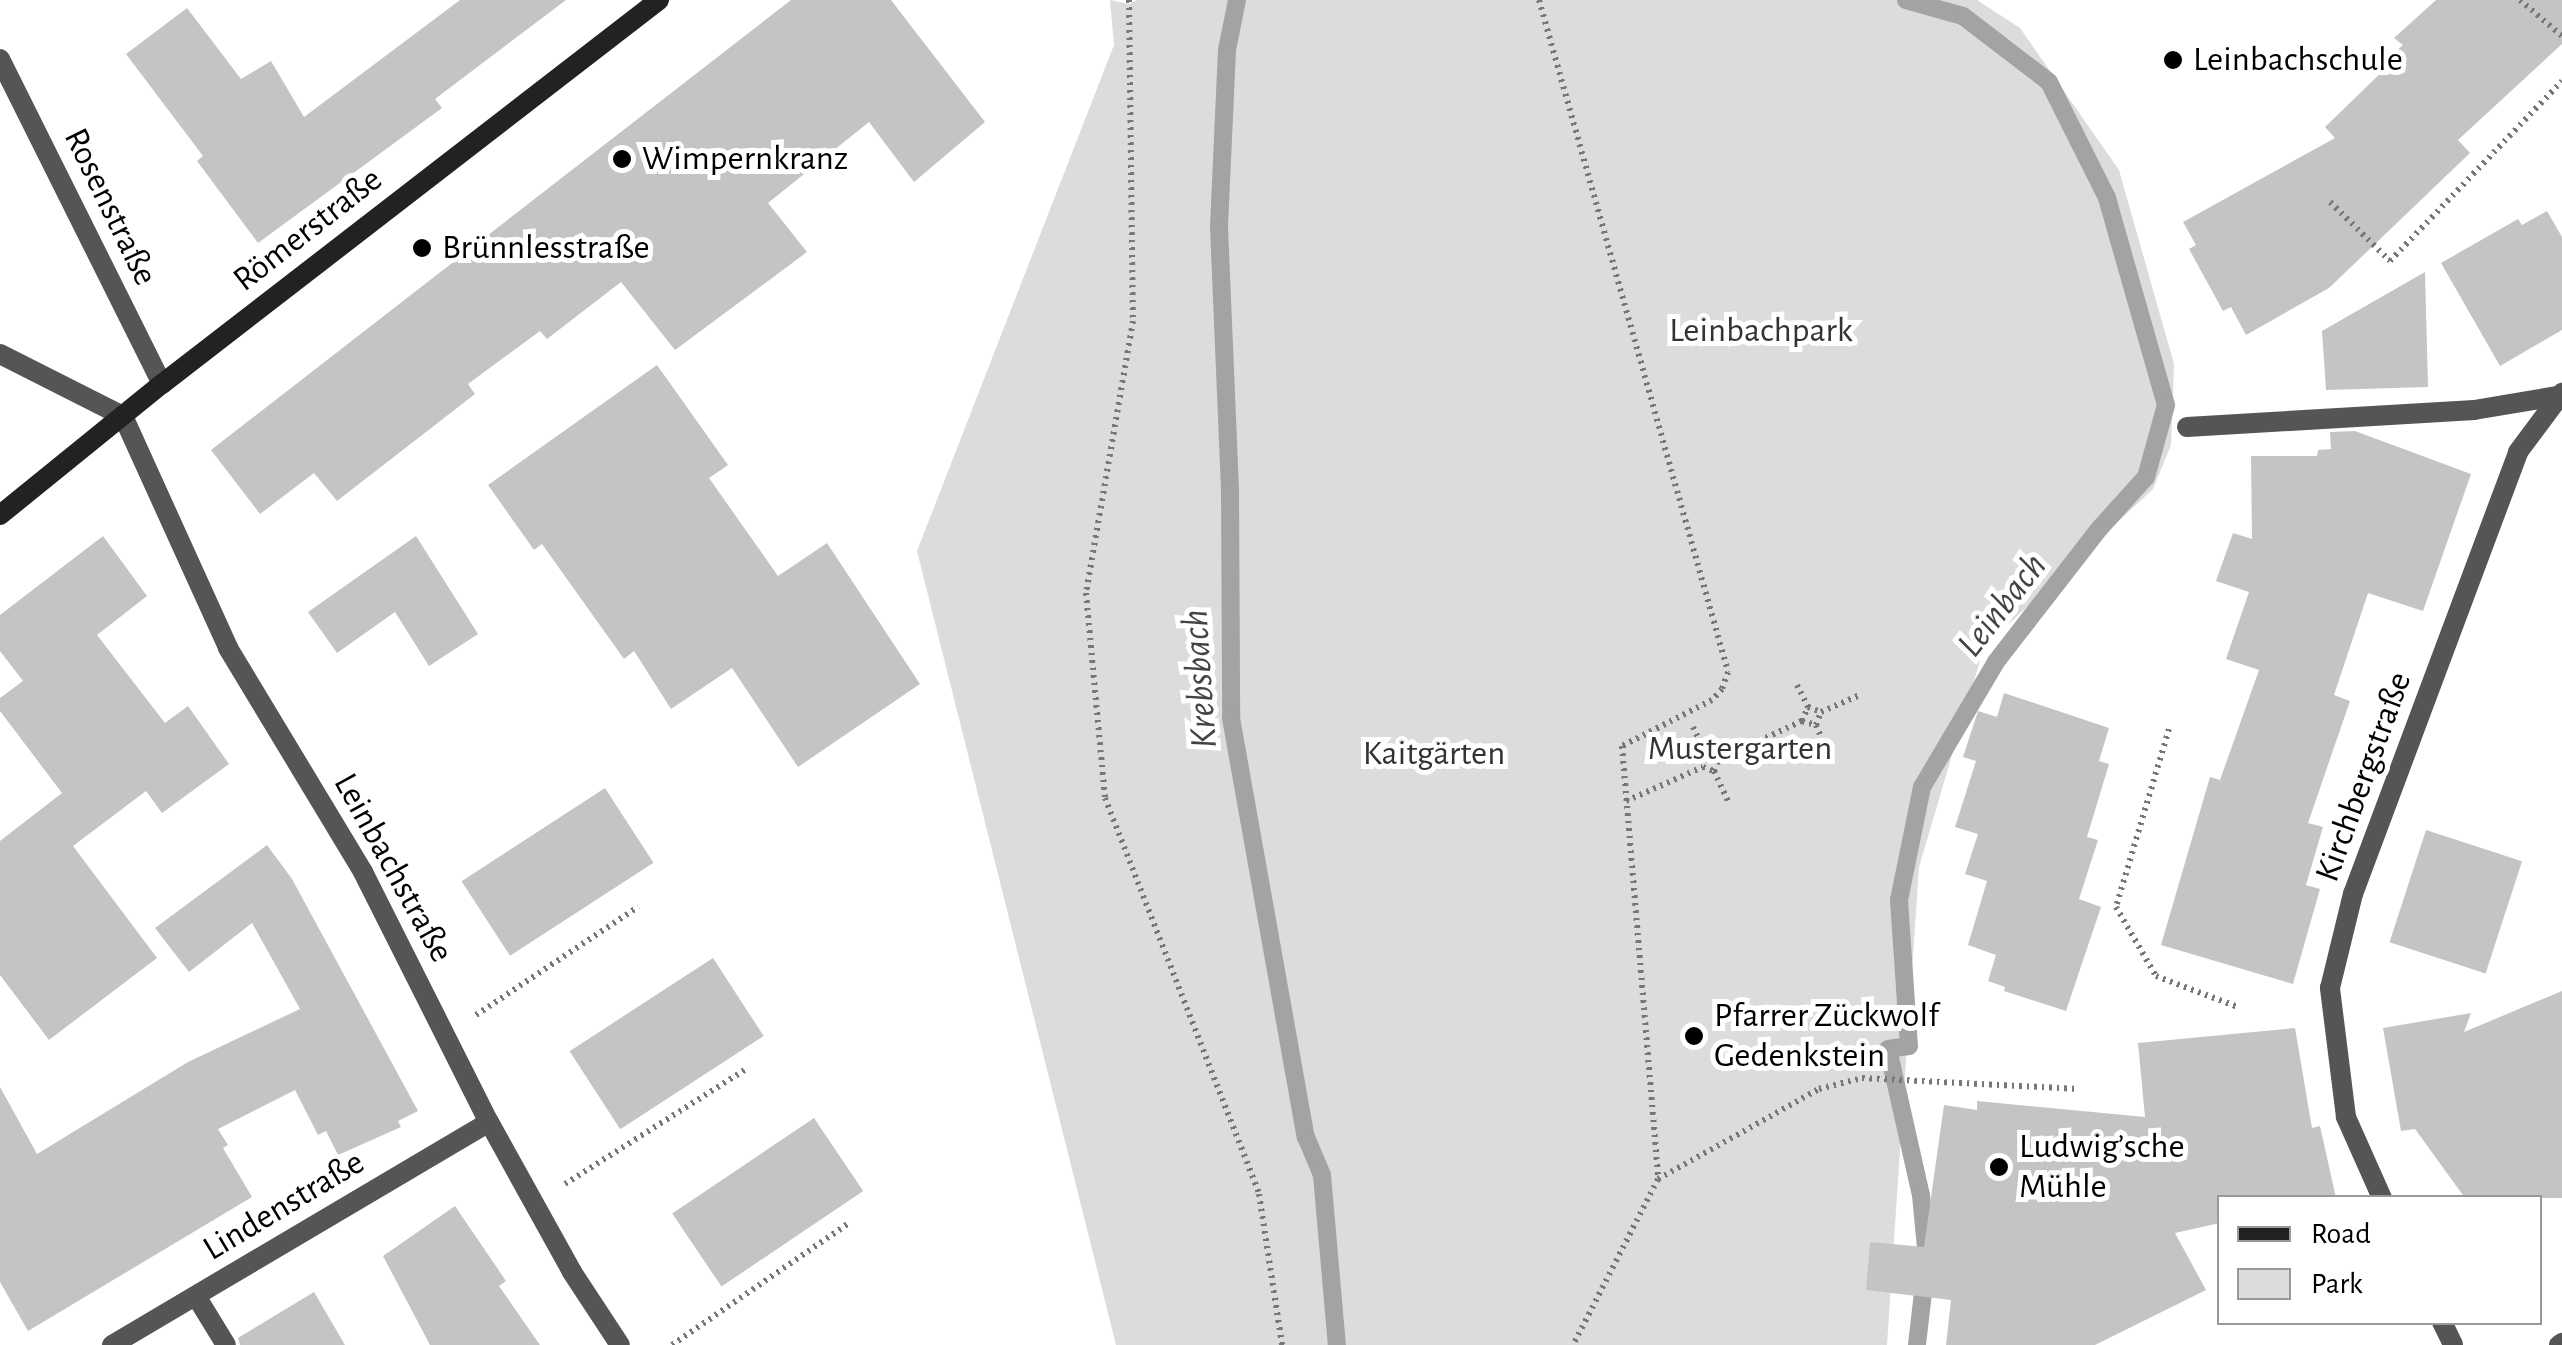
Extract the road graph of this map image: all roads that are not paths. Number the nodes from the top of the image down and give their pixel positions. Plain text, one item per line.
1 (651, 2) edge
2 (0, 59) edge
3 (0, 354) edge
4 (162, 384) junction
5 (2560, 394) edge
6 (123, 416) junction
7 (2187, 426) dead end
8 (0, 516) edge
9 (489, 1122) junction
10 (2381, 1195) edge
11 (196, 1296) junction
12 (112, 1345) edge
13 (226, 1345) edge
14 (620, 1345) edge

1 - 4 main road, Römerstraße
2 - 4 street, Rosenstraße
3 - 6 street
4 - 6 main road, Römerstraße
5 - 7 street, Kirchbergstraße
5 - 10 street, Kirchbergstraße
6 - 8 main road, Römerstraße
6 - 9 street, Leinbachstraße
9 - 11 street, Lindenstraße
9 - 14 street, Leinbachstraße
11 - 12 street, Lindenstraße
11 - 13 street

